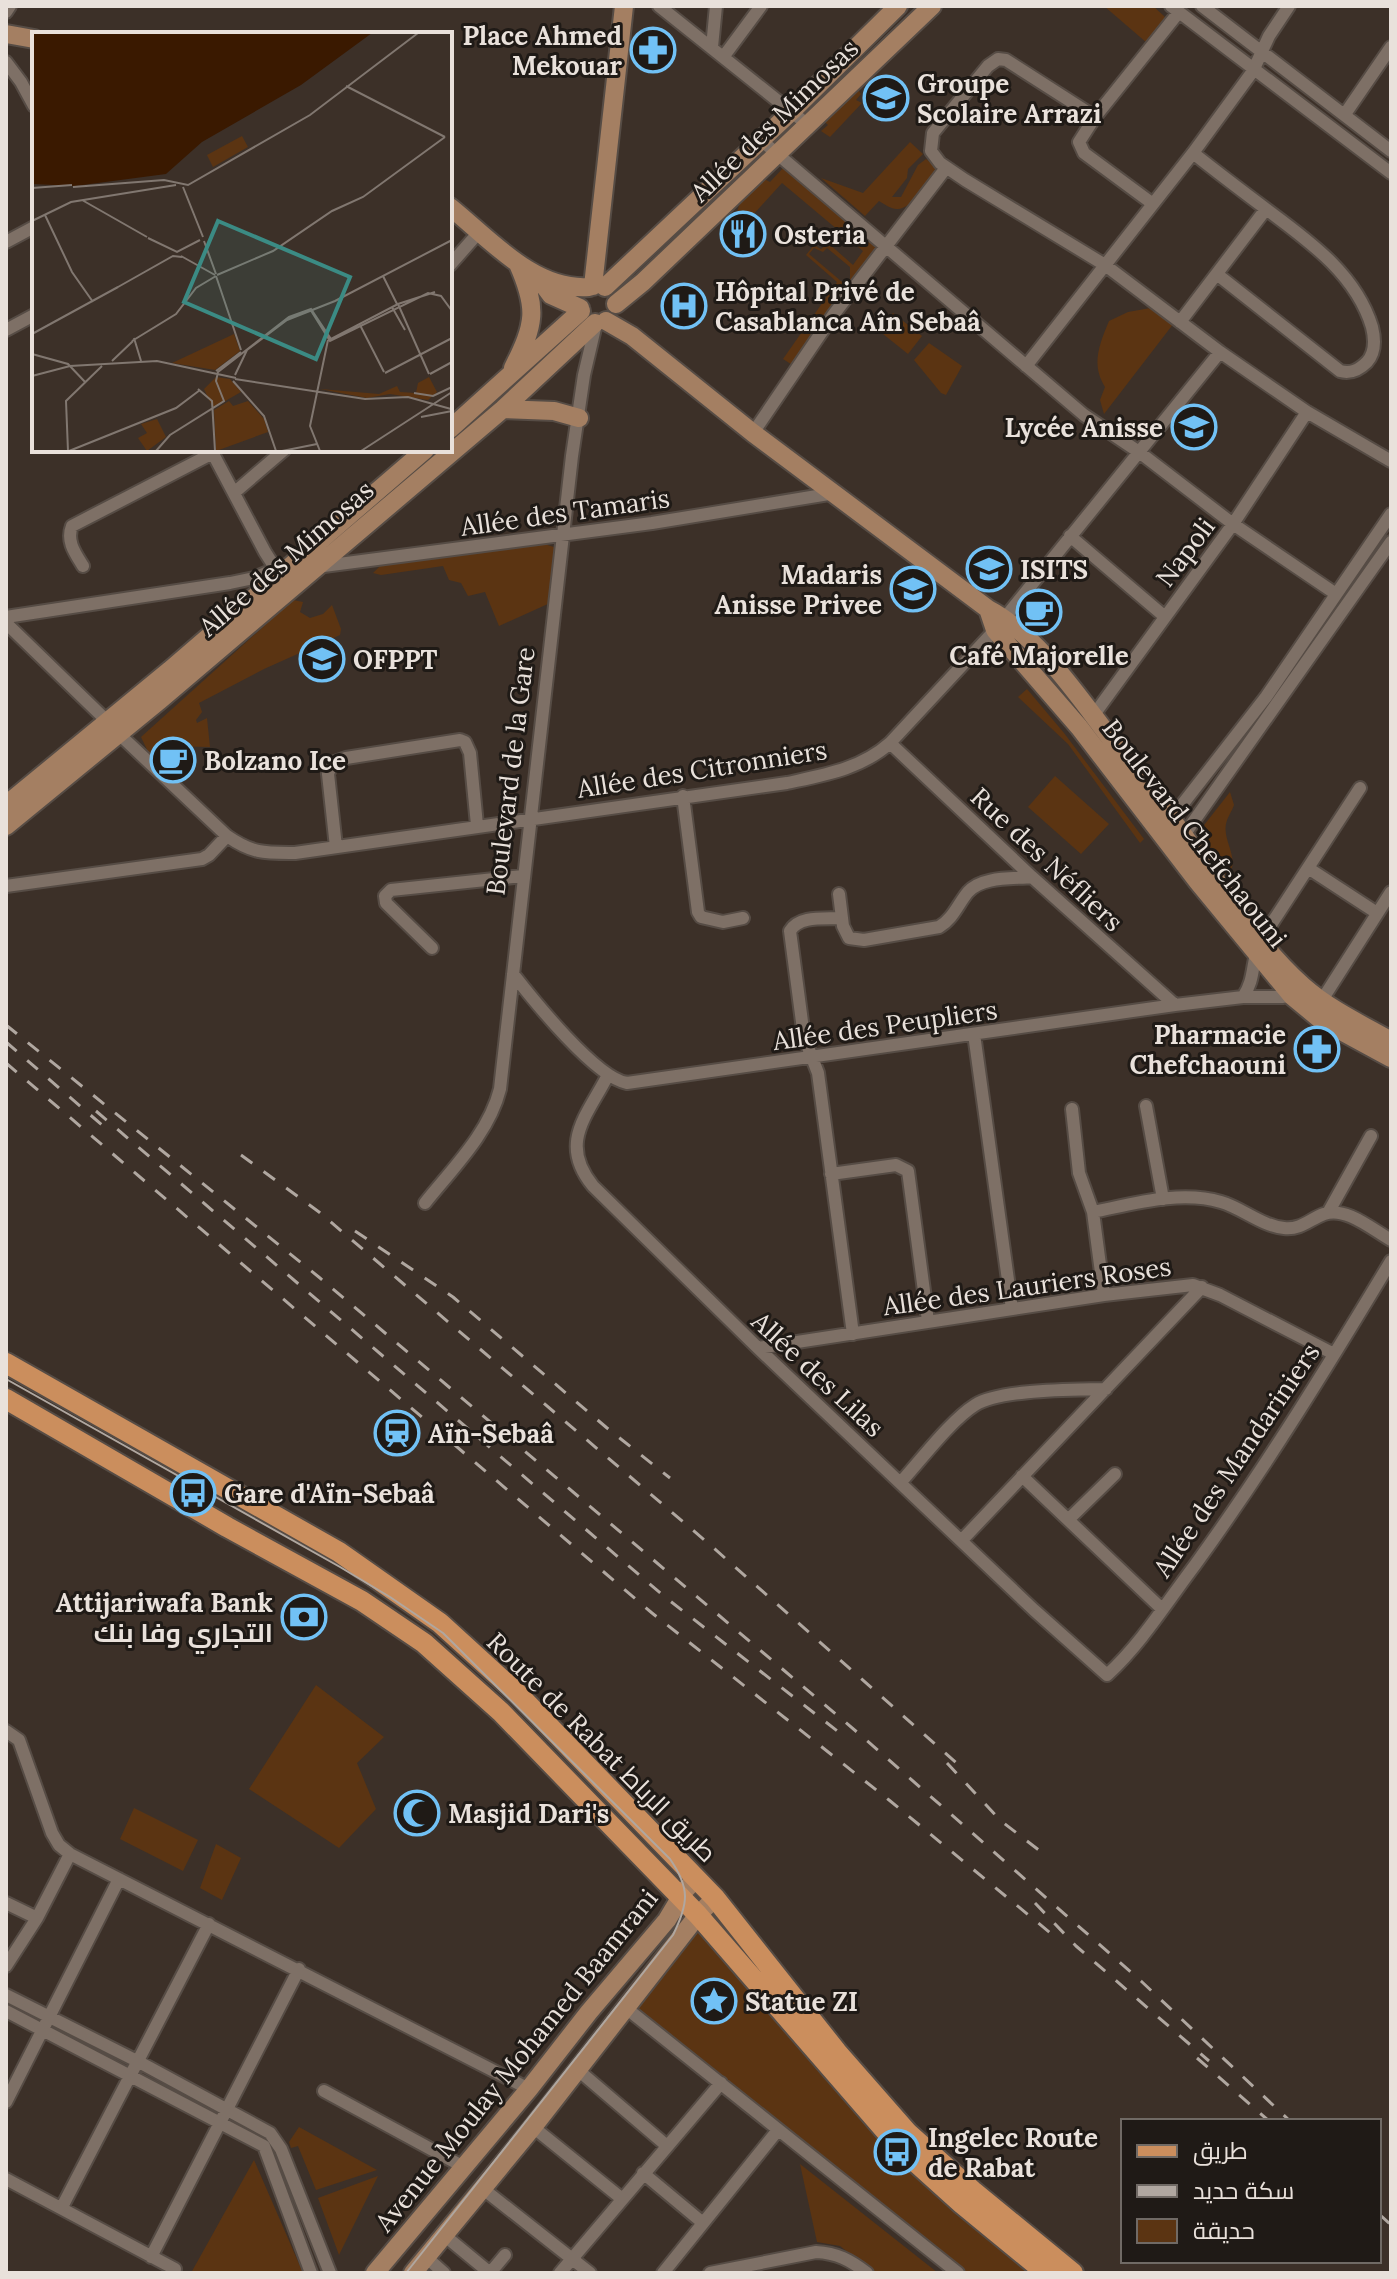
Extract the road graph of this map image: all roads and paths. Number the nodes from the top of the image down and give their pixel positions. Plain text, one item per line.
1 (10, 6) edge
2 (624, 6) edge
3 (659, 6) edge
4 (716, 6) edge
5 (761, 6) edge
6 (898, 6) edge
7 (932, 6) edge
8 (1202, 6) edge
9 (1289, 6) edge
10 (1175, 9) edge
11 (6, 12) edge
12 (6, 34) edge
13 (32, 39) edge
14 (712, 47) junction
15 (1391, 47) edge
16 (1262, 52) junction
17 (724, 56) junction
18 (6, 62) edge
19 (1253, 71) junction
20 (32, 102) edge
21 (792, 111) junction
22 (1345, 114) junction
23 (1095, 117) junction
24 (808, 125) junction
25 (761, 140) junction
26 (1391, 151) edge
27 (1193, 153) junction
28 (776, 155) junction
29 (946, 168) junction
30 (1391, 173) edge
31 (1153, 204) junction
32 (452, 209) edge
33 (1266, 209) junction
34 (32, 228) edge
35 (480, 231) junction
36 (6, 242) edge
37 (886, 246) junction
38 (516, 261) junction
39 (452, 263) edge
40 (1105, 265) junction
41 (536, 275) junction
42 (1218, 275) junction
43 (596, 287) junction
44 (598, 314) junction
45 (32, 316) edge
46 (1180, 322) junction
47 (6, 330) edge
48 (1220, 352) junction
49 (1026, 366) junction
50 (508, 378) junction
51 (503, 409) junction
52 (1307, 412) junction
53 (579, 418) junction
54 (452, 427) edge
55 (753, 433) junction
56 (452, 449) edge
57 (210, 452) edge
58 (213, 452) edge
59 (282, 452) edge
60 (423, 452) edge
61 (449, 452) edge
62 (1139, 452) junction
63 (1391, 461) edge
64 (235, 492) junction
65 (835, 493) junction
66 (1391, 514) edge
67 (1233, 524) junction
68 (564, 535) junction
69 (1070, 536) junction
70 (1391, 542) edge
71 (310, 562) junction
72 (83, 566) dead end
73 (282, 578) junction
74 (1336, 594) junction
75 (1164, 616) junction
76 (996, 619) junction
77 (6, 620) edge
78 (1093, 716) junction
79 (113, 728) junction
80 (890, 743) junction
81 (1360, 788) dead end
82 (683, 796) junction
83 (6, 805) edge
84 (529, 819) junction
85 (1171, 819) junction
86 (477, 825) junction
87 (6, 826) edge
88 (1184, 835) junction
89 (227, 836) junction
90 (336, 847) junction
91 (1308, 868) junction
92 (523, 876) junction
93 (1032, 877) junction
94 (6, 886) edge
95 (1391, 892) edge
96 (839, 894) dead end
97 (1377, 913) junction
98 (743, 918) dead end
99 (841, 918) junction
100 (1258, 946) junction
101 (432, 948) dead end
102 (513, 974) junction
103 (1298, 992) junction
104 (1243, 997) junction
105 (1322, 1000) junction
106 (1175, 1005) junction
107 (974, 1034) junction
108 (1391, 1041) edge
109 (812, 1057) junction
110 (1391, 1058) edge
111 (608, 1075) junction
112 (1146, 1106) dead end
113 (1072, 1109) dead end
114 (1371, 1136) dead end
115 (831, 1174) junction
116 (1163, 1199) junction
117 (425, 1203) dead end
118 (1093, 1212) junction
119 (1328, 1213) junction
120 (1391, 1240) edge
121 (1391, 1261) edge
122 (1202, 1287) junction
123 (1104, 1295) junction
124 (1012, 1309) junction
125 (928, 1321) junction
126 (853, 1334) junction
127 (758, 1348) junction
128 (1334, 1354) junction
129 (6, 1363) edge
130 (1106, 1389) junction
131 (6, 1399) edge
132 (1115, 1474) dead end
133 (1022, 1476) junction
134 (901, 1482) junction
135 (1069, 1519) junction
136 (962, 1540) junction
137 (1162, 1609) junction
138 (1107, 1675) joint
139 (6, 1731) edge
140 (70, 1854) junction
141 (119, 1879) junction
142 (696, 1879) junction
143 (681, 1897) junction
144 (715, 1898) junction
145 (6, 1903) edge
146 (698, 1915) junction
147 (37, 1918) junction
148 (209, 1924) junction
149 (6, 1966) edge
150 (299, 1969) junction
151 (6, 1995) edge
152 (626, 2008) junction
153 (6, 2011) edge
154 (49, 2017) junction
155 (42, 2030) junction
156 (139, 2062) junction
157 (578, 2070) junction
158 (132, 2076) junction
159 (721, 2083) junction
160 (529, 2089) junction
161 (324, 2091) dead end
162 (6, 2102) edge
163 (227, 2109) junction
164 (220, 2122) junction
165 (533, 2127) junction
166 (778, 2130) junction
167 (667, 2146) junction
168 (462, 2166) junction
169 (643, 2173) junction
170 (6, 2179) edge
171 (482, 2188) junction
172 (621, 2198) junction
173 (62, 2207) junction
174 (703, 2223) junction
175 (444, 2235) junction
176 (505, 2255) dead end
177 (151, 2257) junction
178 (426, 2257) junction
179 (571, 2259) junction
180 (175, 2269) dead end
181 (311, 2273) edge
182 (330, 2273) edge
183 (375, 2273) edge
184 (413, 2273) edge
185 (444, 2273) edge
186 (490, 2273) edge
187 (560, 2273) edge
188 (590, 2273) edge
189 (663, 2273) edge
190 (710, 2273) edge
191 (867, 2273) edge
192 (958, 2273) edge
193 (1046, 2273) edge
194 (1073, 2273) edge

1 - 11 street
2 - 43 street
3 - 14 street
4 - 14 street
5 - 17 street
6 - 21 street, Allée des Mimosas
7 - 24 street, Allée des Mimosas
8 - 16 street
9 - 16 street
10 - 19 street
10 - 23 street
12 - 13 street
14 - 17 street
15 - 22 street
16 - 19 street
16 - 22 street
17 - 21 street
18 - 20 street
19 - 27 street
19 - 30 street
21 - 24 street
21 - 25 street, Allée des Mimosas
22 - 26 street
23 - 29 street
23 - 31 street
24 - 28 street, Allée des Mimosas
25 - 28 street
25 - 43 street, Allée des Mimosas
27 - 31 street
27 - 33 street
28 - 37 street
28 - 44 street, Allée des Mimosas
29 - 37 street
29 - 40 street
31 - 40 street
32 - 35 street, Boulevard Chefchaouni
33 - 42 street
33 - 42 street
34 - 36 street
35 - 38 street, Boulevard Chefchaouni
35 - 39 street
37 - 49 street
37 - 55 street
38 - 41 street, Boulevard Chefchaouni
38 - 50 street
40 - 46 street
40 - 49 street
41 - 43 street, Boulevard Chefchaouni
41 - 44 street, Boulevard Chefchaouni
42 - 46 street
43 - 44 street
43 - 44 street
44 - 50 street, Allée des Mimosas
44 - 51 street, Allée des Mimosas
44 - 53 street, Boulevard de la Gare
44 - 55 street, Boulevard Chefchaouni
45 - 47 street
46 - 48 street
48 - 52 street
48 - 62 street, Allée des Citronniers
49 - 62 street
50 - 54 street, Allée des Mimosas
51 - 53 street
51 - 56 street, Allée des Mimosas
52 - 63 street
52 - 67 street, Napoli
53 - 68 street, Boulevard de la Gare
55 - 65 street, Boulevard Chefchaouni
57 - 72 street
58 - 64 street
59 - 64 street
60 - 71 street, Allée des Mimosas
61 - 71 street, Allée des Mimosas
62 - 67 street
62 - 69 street, Allée des Citronniers
64 - 73 street
65 - 68 street, Allée des Tamaris
65 - 76 street, Boulevard Chefchaouni
66 - 74 street
67 - 74 street
67 - 75 street, Napoli
68 - 71 street, Allée des Tamaris
68 - 84 street, Boulevard de la Gare
69 - 75 street
69 - 76 street, Allée des Citronniers
70 - 88 street
71 - 73 street, Allée des Mimosas
73 - 77 street
73 - 79 street, Allée des Mimosas
74 - 85 street
75 - 78 street, Napoli
76 - 78 street, Boulevard Chefchaouni
76 - 80 street, Allée des Citronniers
76 - 100 street, Boulevard Chefchaouni
77 - 79 street
78 - 85 street, Boulevard Chefchaouni
79 - 83 street, Allée des Mimosas
79 - 87 street, Allée des Mimosas
79 - 89 street
80 - 82 street, Allée des Citronniers
80 - 93 street, Rue des Néfliers
81 - 91 street
82 - 84 street, Allée des Citronniers
82 - 98 street
84 - 86 street, Allée des Citronniers
84 - 92 street, Boulevard de la Gare
85 - 88 street, Boulevard Chefchaouni
86 - 90 street, Allée des Citronniers
86 - 90 street
88 - 100 street, Boulevard Chefchaouni
89 - 90 street, Allée des Citronniers
89 - 94 street
91 - 97 street
91 - 100 street
92 - 101 street
92 - 102 street, Boulevard de la Gare
93 - 99 street
93 - 106 street, Rue des Néfliers
95 - 97 street
96 - 99 street
97 - 105 street
99 - 109 street
100 - 103 street, Boulevard Chefchaouni
100 - 104 street
102 - 111 street
102 - 117 street, Boulevard de la Gare
103 - 104 street, Allée des Peupliers
103 - 105 street, Boulevard Chefchaouni
103 - 110 street, Boulevard Chefchaouni
104 - 106 street, Allée des Peupliers
105 - 108 street, Boulevard Chefchaouni
106 - 107 street, Allée des Peupliers
107 - 109 street, Allée des Peupliers
107 - 124 street
109 - 111 street, Allée des Peupliers
109 - 115 street
111 - 127 street, Allée des Lilas
112 - 116 street
113 - 118 street
114 - 119 street
115 - 125 street
115 - 126 street
116 - 118 street
116 - 119 street
118 - 123 street
119 - 120 street
121 - 128 street, Allée des Mandariniers
122 - 123 street, Allée des Lauriers Roses
122 - 128 street, Allée des Lauriers Roses
122 - 130 street
123 - 124 street, Allée des Lauriers Roses
124 - 125 street, Allée des Lauriers Roses
125 - 126 street, Allée des Lauriers Roses
126 - 127 street, Allée des Lauriers Roses
127 - 134 street, Allée des Lilas
128 - 137 street, Allée des Mandariniers
129 - 142 main road, Route de Rabat طريق الرباط
130 - 133 street
130 - 134 street
131 - 143 main road, Route de Rabat طريق الرباط
132 - 135 street
133 - 135 street
133 - 136 street
134 - 136 street, Allée des Lilas
135 - 137 street
136 - 138 street, Allée des Lilas
137 - 138 street, Allée des Mandariniers
139 - 140 street
140 - 141 street
140 - 147 street
141 - 148 street
141 - 154 street
142 - 143 street, Avenue Moulay Mohamed Baamrani
142 - 144 main road, Route de Rabat طريق الرباط
143 - 146 main road, Route de Rabat طريق الرباط
143 - 160 street, Avenue Moulay Mohamed Baamrani
144 - 146 street, Avenue Moulay Mohamed Baamrani
144 - 194 main road, Route de Rabat طريق الرباط
145 - 147 street
146 - 152 street, Avenue Moulay Mohamed Baamrani
146 - 193 main road, Route de Rabat طريق الرباط
147 - 149 street
148 - 150 street
148 - 156 street
150 - 160 street
150 - 163 street
151 - 154 street
152 - 157 street, Avenue Moulay Mohamed Baamrani
152 - 159 street
153 - 155 street
154 - 155 street
154 - 156 street
155 - 158 street
155 - 162 street
156 - 158 street
156 - 163 street
157 - 165 street, Avenue Moulay Mohamed Baamrani
157 - 167 street
158 - 164 street
158 - 173 street
159 - 166 street
159 - 167 street
160 - 168 street, Avenue Moulay Mohamed Baamrani
161 - 168 street
163 - 164 street
163 - 182 street
164 - 177 street
164 - 181 street
165 - 171 street, Avenue Moulay Mohamed Baamrani
165 - 172 street
166 - 174 street
166 - 192 street
167 - 169 street
168 - 183 street, Avenue Moulay Mohamed Baamrani
169 - 172 street
169 - 174 street
170 - 173 street
171 - 175 street, Avenue Moulay Mohamed Baamrani
171 - 179 street
172 - 179 street
173 - 177 street
174 - 189 street
175 - 178 street, Avenue Moulay Mohamed Baamrani
175 - 186 street
176 - 186 street
177 - 180 street
178 - 184 street, Avenue Moulay Mohamed Baamrani
178 - 185 street
179 - 187 street
179 - 188 street
190 - 191 street

